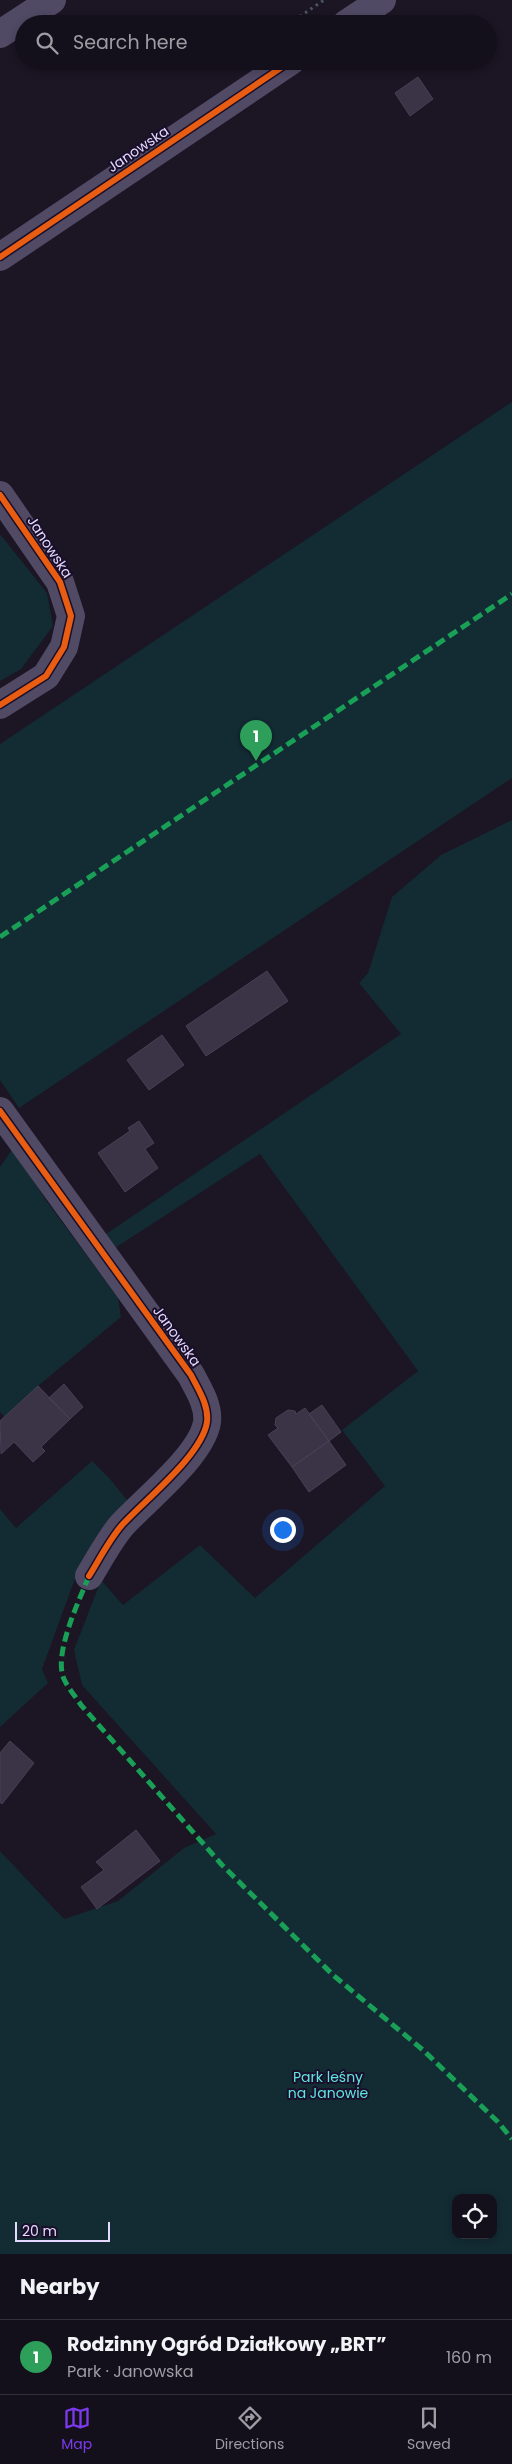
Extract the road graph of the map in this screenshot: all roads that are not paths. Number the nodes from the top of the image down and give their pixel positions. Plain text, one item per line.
1 (52, 0) edge
2 (382, 0) edge
3 (29, 15) edge
4 (360, 15) edge
5 (15, 24) edge
6 (0, 34) edge
7 (278, 70) edge
8 (0, 257) edge
9 (0, 495) edge
10 (0, 705) edge
11 (0, 1111) edge
12 (89, 1576) dead end

1 - 3 street
2 - 4 street
5 - 6 street
7 - 8 street, Janowska
9 - 10 street, Janowska
11 - 12 street, Janowska

